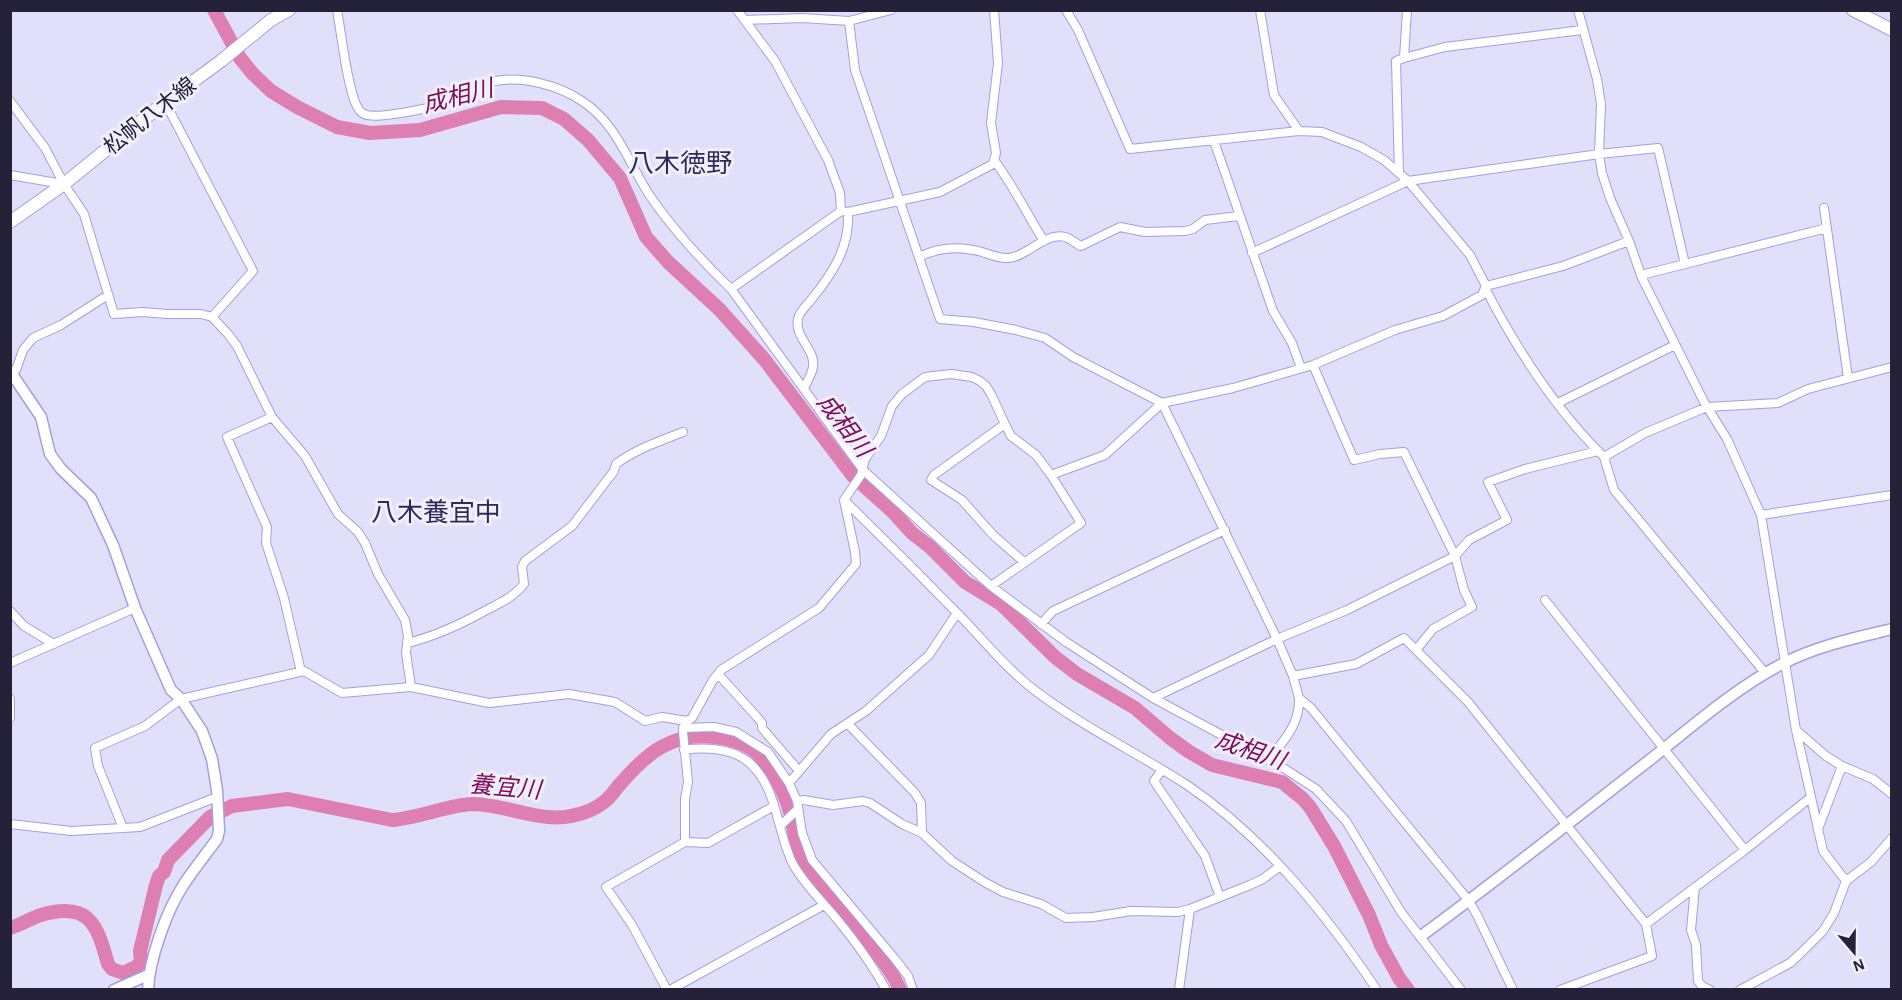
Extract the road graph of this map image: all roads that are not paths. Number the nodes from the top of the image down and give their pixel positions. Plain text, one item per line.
1 (289, 10) edge
2 (337, 10) edge
3 (737, 10) edge
4 (891, 10) edge
5 (994, 10) edge
6 (1066, 10) edge
7 (1260, 10) edge
8 (1407, 10) edge
9 (1578, 10) edge
10 (1853, 10) edge
11 (745, 20) junction
12 (849, 21) junction
13 (1582, 30) junction
14 (1892, 30) edge
15 (1404, 58) junction
16 (10, 101) edge
17 (165, 102) junction
18 (1299, 131) junction
19 (1214, 141) junction
20 (1599, 154) junction
21 (994, 160) junction
22 (1399, 173) junction
23 (10, 175) edge
24 (1408, 181) junction
25 (64, 184) junction
26 (899, 201) junction
27 (1824, 208) dead end
28 (845, 211) junction
29 (1239, 216) junction
30 (10, 222) edge
31 (1827, 228) junction
32 (1044, 241) junction
33 (1629, 241) junction
34 (1252, 253) junction
35 (919, 257) junction
36 (1685, 264) junction
37 (1641, 275) junction
38 (1485, 287) junction
39 (731, 289) junction
40 (108, 295) junction
41 (212, 317) junction
42 (1676, 345) junction
43 (1313, 365) junction
44 (1892, 367) edge
45 (1301, 368) junction
46 (11, 372) edge
47 (1848, 378) junction
48 (804, 388) junction
49 (1162, 403) junction
50 (1557, 403) junction
51 (1707, 408) junction
52 (272, 417) junction
53 (1005, 424) junction
54 (683, 432) dead end
55 (1601, 454) junction
56 (862, 472) junction
57 (1051, 475) junction
58 (1892, 495) edge
59 (846, 496) junction
60 (1761, 515) junction
61 (1225, 530) junction
62 (1455, 556) junction
63 (1023, 562) junction
64 (991, 586) junction
65 (1545, 600) dead end
66 (135, 608) junction
67 (10, 611) edge
68 (957, 613) junction
69 (1041, 624) junction
70 (1892, 629) edge
71 (1277, 639) junction
72 (407, 643) junction
73 (54, 644) junction
74 (1416, 650) junction
75 (10, 663) edge
76 (1784, 663) junction
77 (301, 672) junction
78 (718, 674) junction
79 (1766, 674) junction
80 (1293, 676) junction
81 (411, 687) junction
82 (1153, 698) junction
83 (1299, 698) junction
84 (10, 699) edge
85 (181, 699) junction
86 (10, 718) edge
87 (848, 724) junction
88 (684, 727) junction
89 (1796, 730) junction
90 (1664, 748) junction
91 (684, 750) junction
92 (1268, 760) junction
93 (1842, 766) junction
94 (1162, 770) junction
95 (798, 771) junction
96 (789, 783) junction
97 (1892, 794) edge
98 (1811, 797) junction
99 (217, 802) junction
100 (774, 806) junction
101 (797, 807) junction
102 (10, 824) edge
103 (1567, 825) junction
104 (780, 826) junction
105 (123, 828) junction
106 (1818, 829) junction
107 (922, 833) junction
108 (1892, 838) edge
109 (685, 842) junction
110 (1745, 850) junction
111 (1281, 866) junction
112 (1846, 881) junction
113 (1695, 887) junction
114 (1220, 897) junction
115 (1469, 902) junction
116 (824, 905) junction
117 (1190, 909) junction
118 (1646, 924) junction
119 (1421, 936) junction
120 (148, 975) junction
121 (114, 990) edge
122 (148, 990) edge
123 (669, 990) edge
124 (886, 990) edge
125 (913, 990) edge
126 (1179, 990) edge
127 (1377, 990) edge
128 (1461, 990) edge
129 (1513, 990) edge
130 (1560, 990) edge
131 (1710, 990) edge
132 (1740, 990) edge

1 - 17 main road, 松帆八木線
2 - 39 street
3 - 11 street
4 - 12 street
5 - 21 street
6 - 19 street
7 - 18 street
8 - 15 street
9 - 13 street
10 - 14 main road
11 - 12 street
11 - 28 street
12 - 26 street
13 - 15 street
13 - 20 street
15 - 22 street
16 - 25 street
17 - 25 main road, 松帆八木線
17 - 41 street
18 - 19 street
18 - 22 street
19 - 29 street
20 - 24 street
20 - 33 street
20 - 36 street
21 - 26 street
21 - 32 street
22 - 24 street
23 - 25 street
24 - 34 street
24 - 38 street
25 - 30 main road, 松帆八木線
25 - 40 street
26 - 28 street
26 - 35 street
27 - 31 street
28 - 39 street
28 - 48 street
29 - 32 street
29 - 34 street
31 - 36 street
31 - 47 street
32 - 35 street
33 - 37 street
33 - 38 street
34 - 45 street
35 - 49 street
36 - 37 street
37 - 42 street
38 - 43 street
38 - 50 street
39 - 48 street
40 - 41 street
40 - 46 street
41 - 52 street
42 - 50 street
42 - 51 street
43 - 45 street
43 - 62 street
44 - 47 street
45 - 49 street
46 - 66 street
47 - 51 street
48 - 56 street
49 - 57 street
49 - 61 street
50 - 55 street
51 - 55 street
51 - 60 street
52 - 72 street
52 - 77 street
53 - 56 street
53 - 57 street
53 - 63 street
54 - 72 street
55 - 62 street
55 - 79 street
56 - 59 street
56 - 64 street
57 - 63 street
58 - 60 street
59 - 68 street
59 - 78 street
60 - 76 street
61 - 69 street
61 - 71 street
62 - 71 street
62 - 74 street
63 - 64 street
64 - 69 street
65 - 90 street
66 - 73 street
66 - 85 street
67 - 73 street
68 - 87 street
68 - 94 street
69 - 82 street
70 - 76 street
71 - 80 street
71 - 82 street
72 - 81 street
73 - 75 street
74 - 80 street
74 - 103 street
76 - 79 street
76 - 89 street
77 - 81 street
77 - 85 street
78 - 88 street
78 - 95 street
79 - 90 street
80 - 83 street
81 - 88 street
82 - 92 street
83 - 92 street
83 - 115 street
84 - 86 street
85 - 99 street
85 - 105 street
87 - 95 street
87 - 107 street
88 - 91 street
88 - 96 street
89 - 93 street
89 - 98 street
90 - 103 street
90 - 110 street
91 - 100 street
91 - 109 street
92 - 119 street
93 - 97 street
93 - 106 street
94 - 111 street
94 - 114 street
95 - 96 street
96 - 101 street
98 - 106 street
98 - 110 street
99 - 105 street
99 - 120 street
100 - 104 street
100 - 109 street
101 - 104 street
101 - 107 street
101 - 125 street
102 - 105 street
103 - 115 street
103 - 118 street
104 - 116 street
106 - 112 street
107 - 117 street
108 - 112 street
109 - 123 street
110 - 113 street
111 - 114 street
111 - 127 street
112 - 132 street
113 - 118 street
113 - 131 street
114 - 117 street
115 - 119 street
115 - 129 street
116 - 123 street
116 - 124 street
117 - 126 street
118 - 130 street
119 - 128 street
120 - 121 street
120 - 122 street

